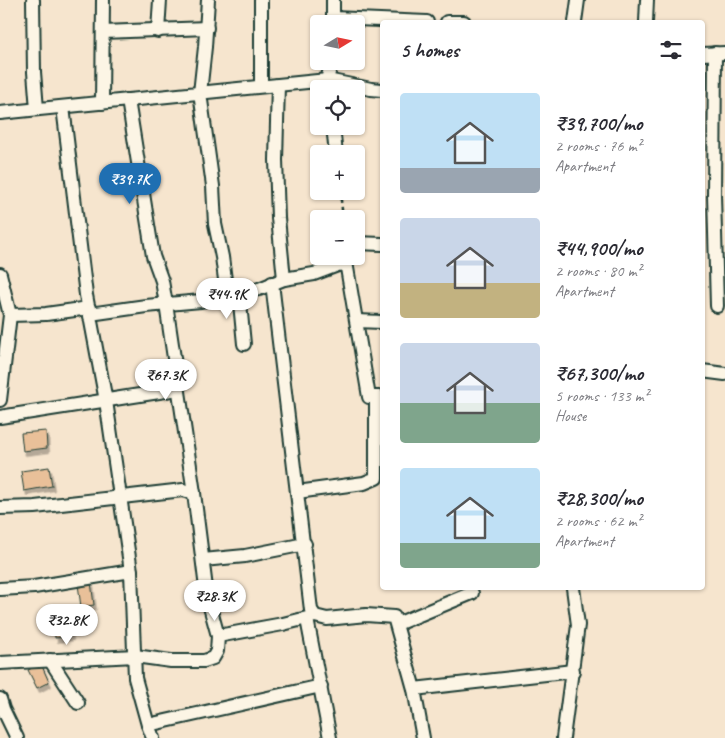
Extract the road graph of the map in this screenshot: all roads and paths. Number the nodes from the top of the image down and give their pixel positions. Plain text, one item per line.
1 (33, 0) edge
2 (103, 0) edge
3 (160, 0) edge
4 (208, 0) edge
5 (261, 0) edge
6 (333, 0) edge
7 (578, 0) edge
8 (647, 0) edge
9 (333, 15) edge
10 (575, 20) edge
11 (646, 20) edge
12 (365, 21) edge
13 (380, 22) edge
14 (206, 28) junction
15 (158, 31) junction
16 (102, 32) junction
17 (714, 54) edge
18 (310, 84) edge
19 (278, 85) junction
20 (261, 86) junction
21 (365, 88) edge
22 (380, 90) edge
23 (200, 93) junction
24 (128, 100) junction
25 (102, 103) junction
26 (62, 107) junction
27 (36, 109) junction
28 (0, 113) edge
29 (720, 125) edge
30 (719, 195) edge
31 (365, 243) edge
32 (380, 244) edge
33 (333, 265) edge
34 (347, 265) edge
35 (0, 274) edge
36 (278, 281) junction
37 (233, 294) junction
38 (166, 304) junction
39 (717, 306) dead end
40 (89, 311) junction
41 (10, 315) junction
42 (357, 321) junction
43 (380, 322) edge
44 (244, 344) dead end
45 (705, 371) edge
46 (725, 374) edge
47 (178, 389) junction
48 (379, 397) edge
49 (0, 400) edge
50 (106, 400) junction
51 (0, 417) edge
52 (297, 492) junction
53 (194, 493) junction
54 (120, 497) junction
55 (0, 508) edge
56 (305, 544) junction
57 (203, 560) junction
58 (131, 570) junction
59 (0, 589) edge
60 (572, 590) edge
61 (472, 593) dead end
62 (311, 618) junction
63 (397, 624) junction
64 (218, 636) junction
65 (135, 656) junction
66 (50, 660) junction
67 (0, 663) edge
68 (573, 671) junction
69 (321, 686) junction
70 (414, 689) junction
71 (0, 699) edge
72 (78, 703) dead end
73 (148, 725) junction
74 (17, 738) edge
75 (154, 738) edge
76 (330, 738) edge
77 (423, 738) edge
78 (563, 738) edge

1 - 27 street
2 - 16 street
3 - 15 street
4 - 14 street
5 - 20 street
6 - 9 street
7 - 10 street
8 - 11 street
12 - 13 street
14 - 15 street
14 - 23 street
15 - 16 street
16 - 25 street
17 - 29 street
18 - 19 street
19 - 20 street
19 - 36 street
20 - 23 street
21 - 22 street
23 - 24 street
23 - 37 street
24 - 25 street
24 - 38 street
25 - 26 street
26 - 27 street
26 - 40 street
27 - 28 street
29 - 30 street
30 - 39 street
31 - 32 street
33 - 36 street
34 - 42 street
35 - 41 street
36 - 37 street
36 - 52 street
37 - 38 street
37 - 44 street
38 - 40 street
38 - 47 street
40 - 41 street
40 - 50 street
41 - 49 street
42 - 43 street
42 - 48 street
45 - 46 street
47 - 50 street
47 - 53 street
48 - 52 street
50 - 51 street
50 - 54 street
52 - 56 street
53 - 54 street
53 - 57 street
54 - 55 street
54 - 58 street
56 - 57 street
56 - 62 street
57 - 64 street
58 - 59 street
58 - 65 street
60 - 68 street
61 - 63 street
62 - 63 street
62 - 64 street
62 - 69 street
63 - 70 street
64 - 65 street
65 - 66 street
65 - 73 street
66 - 67 street
66 - 72 street
68 - 70 street
68 - 78 street
69 - 73 street
69 - 76 street
70 - 77 street
71 - 74 street
73 - 75 street

